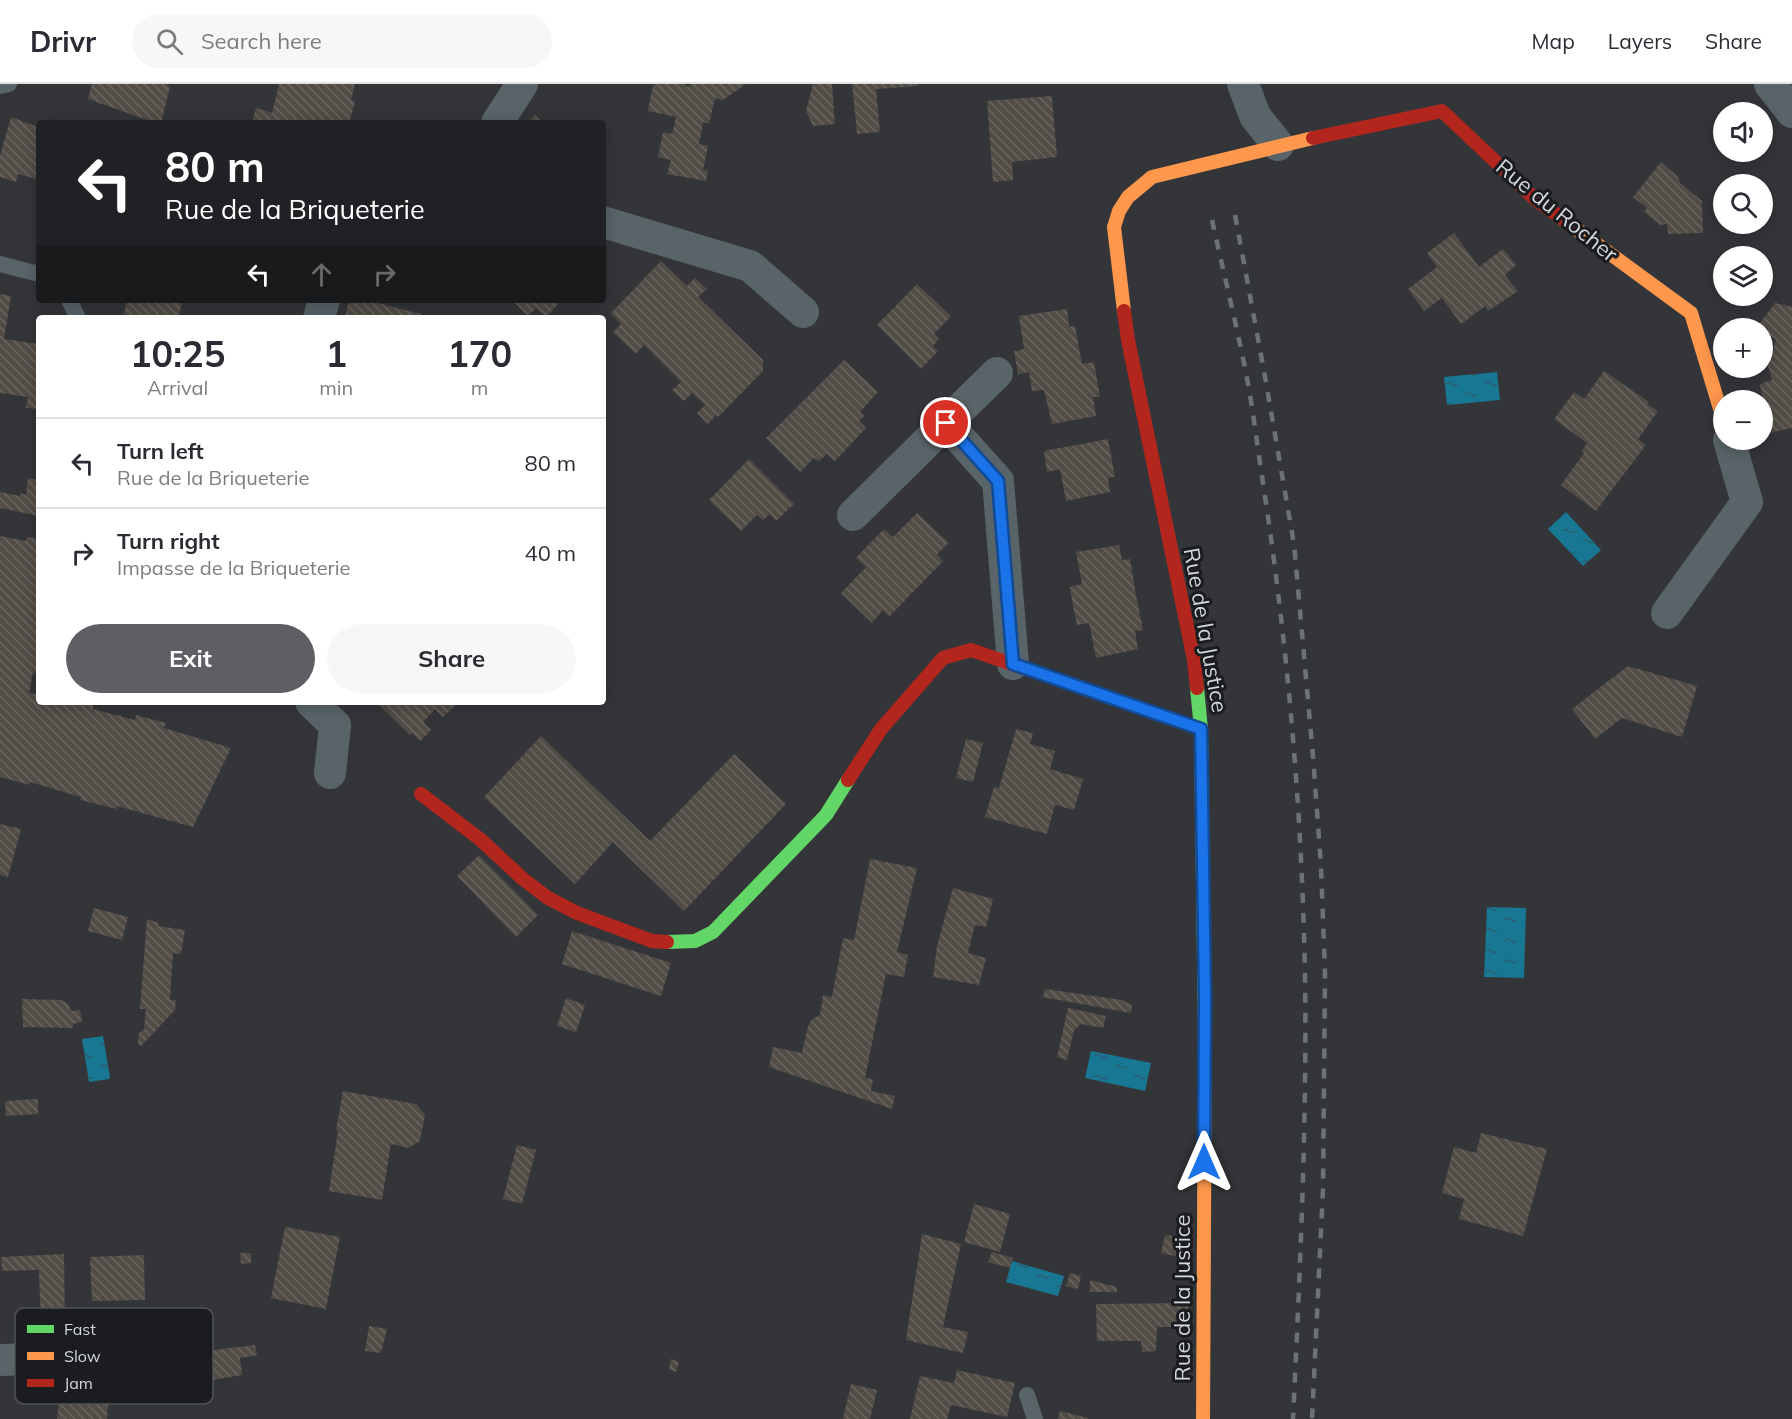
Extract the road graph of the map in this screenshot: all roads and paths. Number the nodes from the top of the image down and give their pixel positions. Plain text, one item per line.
1 (9, 84) edge
2 (522, 84) edge
3 (1243, 84) edge
4 (1770, 84) edge
5 (0, 86) edge
6 (1792, 112) edge
7 (499, 120) edge
8 (1278, 145) junction
9 (606, 223) edge
10 (0, 264) edge
11 (36, 273) edge
12 (803, 312) dead end
13 (998, 373) dead end
14 (1714, 390) edge
15 (946, 423) junction
16 (1732, 450) edge
17 (853, 515) dead end
18 (1667, 613) dead end
19 (1013, 664) junction
20 (314, 705) edge
21 (1201, 729) junction
22 (330, 773) dead end
23 (422, 794) dead end
24 (0, 1360) edge
25 (15, 1360) edge
26 (1027, 1395) dead end
27 (1035, 1419) edge
28 (1203, 1419) edge

1 - 5 lane
2 - 7 street
3 - 8 street
4 - 6 street
8 - 14 street, Rue du Rocher
8 - 21 street, Rue de la Justice
9 - 12 street
10 - 11 lane
13 - 15 street
15 - 17 street
15 - 19 street
16 - 18 street
19 - 21 street
19 - 23 street
20 - 22 street
21 - 28 street, Rue de la Justice
24 - 25 street
26 - 27 lane

